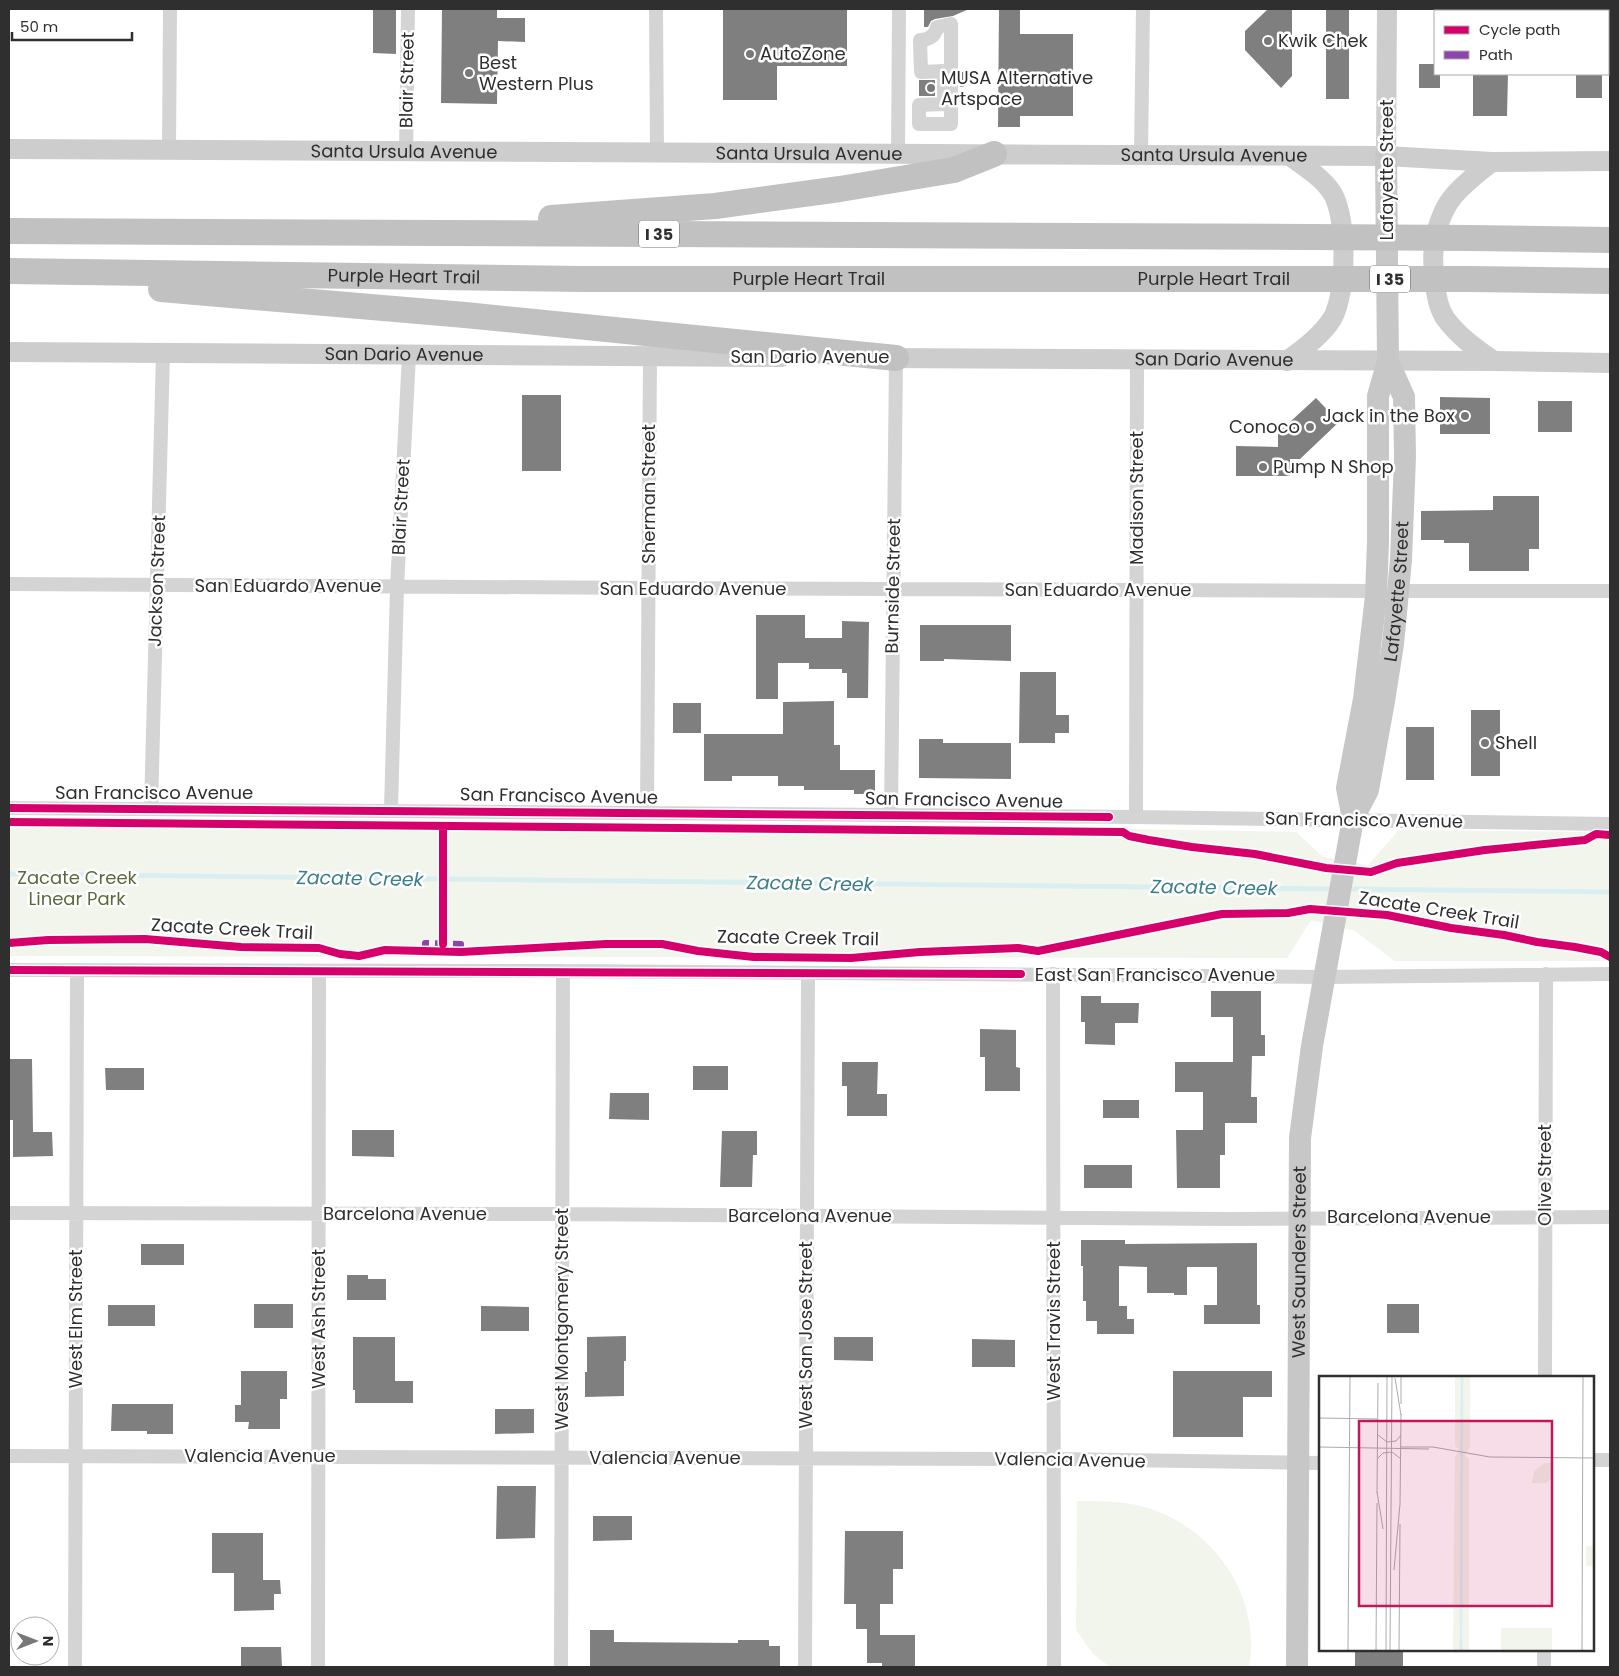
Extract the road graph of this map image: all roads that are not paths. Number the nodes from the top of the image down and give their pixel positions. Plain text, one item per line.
1 (170, 9) edge
2 (408, 9) edge
3 (656, 9) edge
4 (899, 9) edge
5 (1143, 9) edge
6 (1387, 9) edge
7 (921, 72) joint
8 (9, 148) edge
9 (168, 150) junction
10 (406, 152) junction
11 (656, 152) junction
12 (898, 154) junction
13 (994, 154) junction
14 (1141, 155) junction
15 (1290, 156) junction
16 (1386, 156) junction
17 (1610, 161) edge
18 (1492, 162) junction
19 (9, 231) edge
20 (347, 233) junction
21 (1610, 240) edge
22 (9, 271) edge
23 (9, 276) edge
24 (1610, 281) edge
25 (9, 352) edge
26 (163, 353) junction
27 (410, 355) junction
28 (650, 356) junction
29 (896, 358) junction
30 (1137, 360) junction
31 (1287, 361) junction
32 (1388, 361) junction
33 (1494, 361) junction
34 (1610, 363) edge
35 (9, 584) edge
36 (157, 585) junction
37 (397, 586) junction
38 (649, 588) junction
39 (1137, 589) junction
40 (893, 590) junction
41 (1387, 591) junction
42 (1610, 592) edge
43 (9, 808) edge
44 (151, 808) junction
45 (391, 810) junction
46 (647, 812) junction
47 (891, 815) junction
48 (1136, 817) junction
49 (1353, 819) junction
50 (1610, 824) edge
51 (1345, 861) joint
52 (9, 970) edge
53 (77, 970) junction
54 (319, 970) junction
55 (563, 971) junction
56 (808, 973) junction
57 (1053, 974) junction
58 (1546, 974) junction
59 (1610, 974) edge
60 (1324, 977) junction
61 (9, 1213) edge
62 (76, 1213) junction
63 (319, 1214) junction
64 (563, 1214) junction
65 (807, 1216) junction
66 (1545, 1216) junction
67 (1054, 1217) junction
68 (1610, 1217) edge
69 (1298, 1218) junction
70 (1545, 1376) edge
71 (9, 1456) edge
72 (76, 1456) junction
73 (319, 1456) junction
74 (562, 1457) junction
75 (806, 1458) junction
76 (1054, 1459) junction
77 (1594, 1460) edge
78 (1610, 1460) edge
79 (1298, 1463) junction
80 (1319, 1463) edge
81 (1544, 1651) edge
82 (76, 1667) edge
83 (318, 1667) edge
84 (561, 1667) edge
85 (805, 1667) edge
86 (1054, 1667) edge
87 (1298, 1667) edge
88 (1544, 1667) edge

1 - 9 street
2 - 10 street, Blair Street
3 - 11 street
4 - 12 street
5 - 14 street
6 - 16 main road, Lafayette Street
7 - 7 street
8 - 9 main road, Santa Ursula Avenue
9 - 10 main road, Santa Ursula Avenue
10 - 11 main road, Santa Ursula Avenue
11 - 12 main road, Santa Ursula Avenue
12 - 13 main road, Santa Ursula Avenue
13 - 14 main road, Santa Ursula Avenue
13 - 20 highway
14 - 15 main road, Santa Ursula Avenue
15 - 16 main road, Santa Ursula Avenue
15 - 31 main road
16 - 18 main road, Santa Ursula Avenue
16 - 32 main road, Lafayette Street
17 - 18 main road, Santa Ursula Avenue
18 - 33 main road
19 - 20 highway, I 35
20 - 21 highway, I 35, bridge
22 - 24 highway, Purple Heart Trail / I 35, bridge
23 - 29 highway
25 - 26 main road, San Dario Avenue
26 - 27 main road, San Dario Avenue
26 - 36 street, Jackson Street
27 - 28 main road, San Dario Avenue
27 - 37 street, Blair Street
28 - 29 main road, San Dario Avenue
28 - 38 street, Sherman Street
29 - 30 main road, San Dario Avenue
29 - 40 street, Burnside Street
30 - 31 main road, San Dario Avenue
30 - 39 street, Madison Street
31 - 32 main road, San Dario Avenue
32 - 33 main road, San Dario Avenue
32 - 41 main road, Lafayette Street
33 - 34 main road, San Dario Avenue
35 - 36 street, San Eduardo Avenue
36 - 37 street, San Eduardo Avenue
36 - 44 street, Jackson Street
37 - 38 street, San Eduardo Avenue
37 - 45 street, Blair Street
38 - 40 street, San Eduardo Avenue
38 - 46 street, Sherman Street
39 - 40 street, San Eduardo Avenue
39 - 41 street, San Eduardo Avenue
39 - 48 street, Madison Street
40 - 47 street, Burnside Street
41 - 42 street, San Eduardo Avenue
41 - 49 main road, Lafayette Street
43 - 44 street, San Francisco Avenue
44 - 45 street, San Francisco Avenue
45 - 46 street, San Francisco Avenue
46 - 47 street, San Francisco Avenue
47 - 48 street, San Francisco Avenue
48 - 49 street, San Francisco Avenue
49 - 50 street, San Francisco Avenue
49 - 51 main road, Lafayette Street
51 - 60 main road, West Saunders Street
52 - 53 street, East San Francisco Avenue
53 - 54 street, East San Francisco Avenue
53 - 62 street, West Elm Street
54 - 55 street, East San Francisco Avenue
54 - 63 street, West Ash Street
55 - 56 street, East San Francisco Avenue
55 - 64 street, West Montgomery Street
56 - 57 street, East San Francisco Avenue
56 - 65 street, West San Jose Street
57 - 60 street, East San Francisco Avenue
57 - 67 street, West Travis Street
58 - 59 street, East San Francisco Avenue
58 - 60 street, East San Francisco Avenue
58 - 66 street, Olive Street
60 - 69 main road, West Saunders Street
61 - 62 street, Barcelona Avenue
62 - 63 street, Barcelona Avenue
62 - 72 street, West Elm Street
63 - 64 street, Barcelona Avenue
63 - 73 street, West Ash Street
64 - 65 street, Barcelona Avenue
64 - 74 street, West Montgomery Street
65 - 67 street, Barcelona Avenue
65 - 75 street, West San Jose Street
66 - 68 street, Barcelona Avenue
66 - 69 street, Barcelona Avenue
66 - 70 street, Olive Street
67 - 69 street, Barcelona Avenue
67 - 76 street, West Travis Street
69 - 79 main road, West Saunders Street
71 - 72 street, Valencia Avenue
72 - 73 street, Valencia Avenue
72 - 82 street, West Elm Street
73 - 74 street, Valencia Avenue
73 - 83 street, West Ash Street
74 - 75 street, Valencia Avenue
74 - 84 street, West Montgomery Street
75 - 76 street, Valencia Avenue
75 - 85 street, West San Jose Street
76 - 79 street, Valencia Avenue
76 - 86 street, West Travis Street
77 - 78 street
79 - 80 street, Valencia Avenue
79 - 87 main road, West Saunders Street
81 - 88 street

